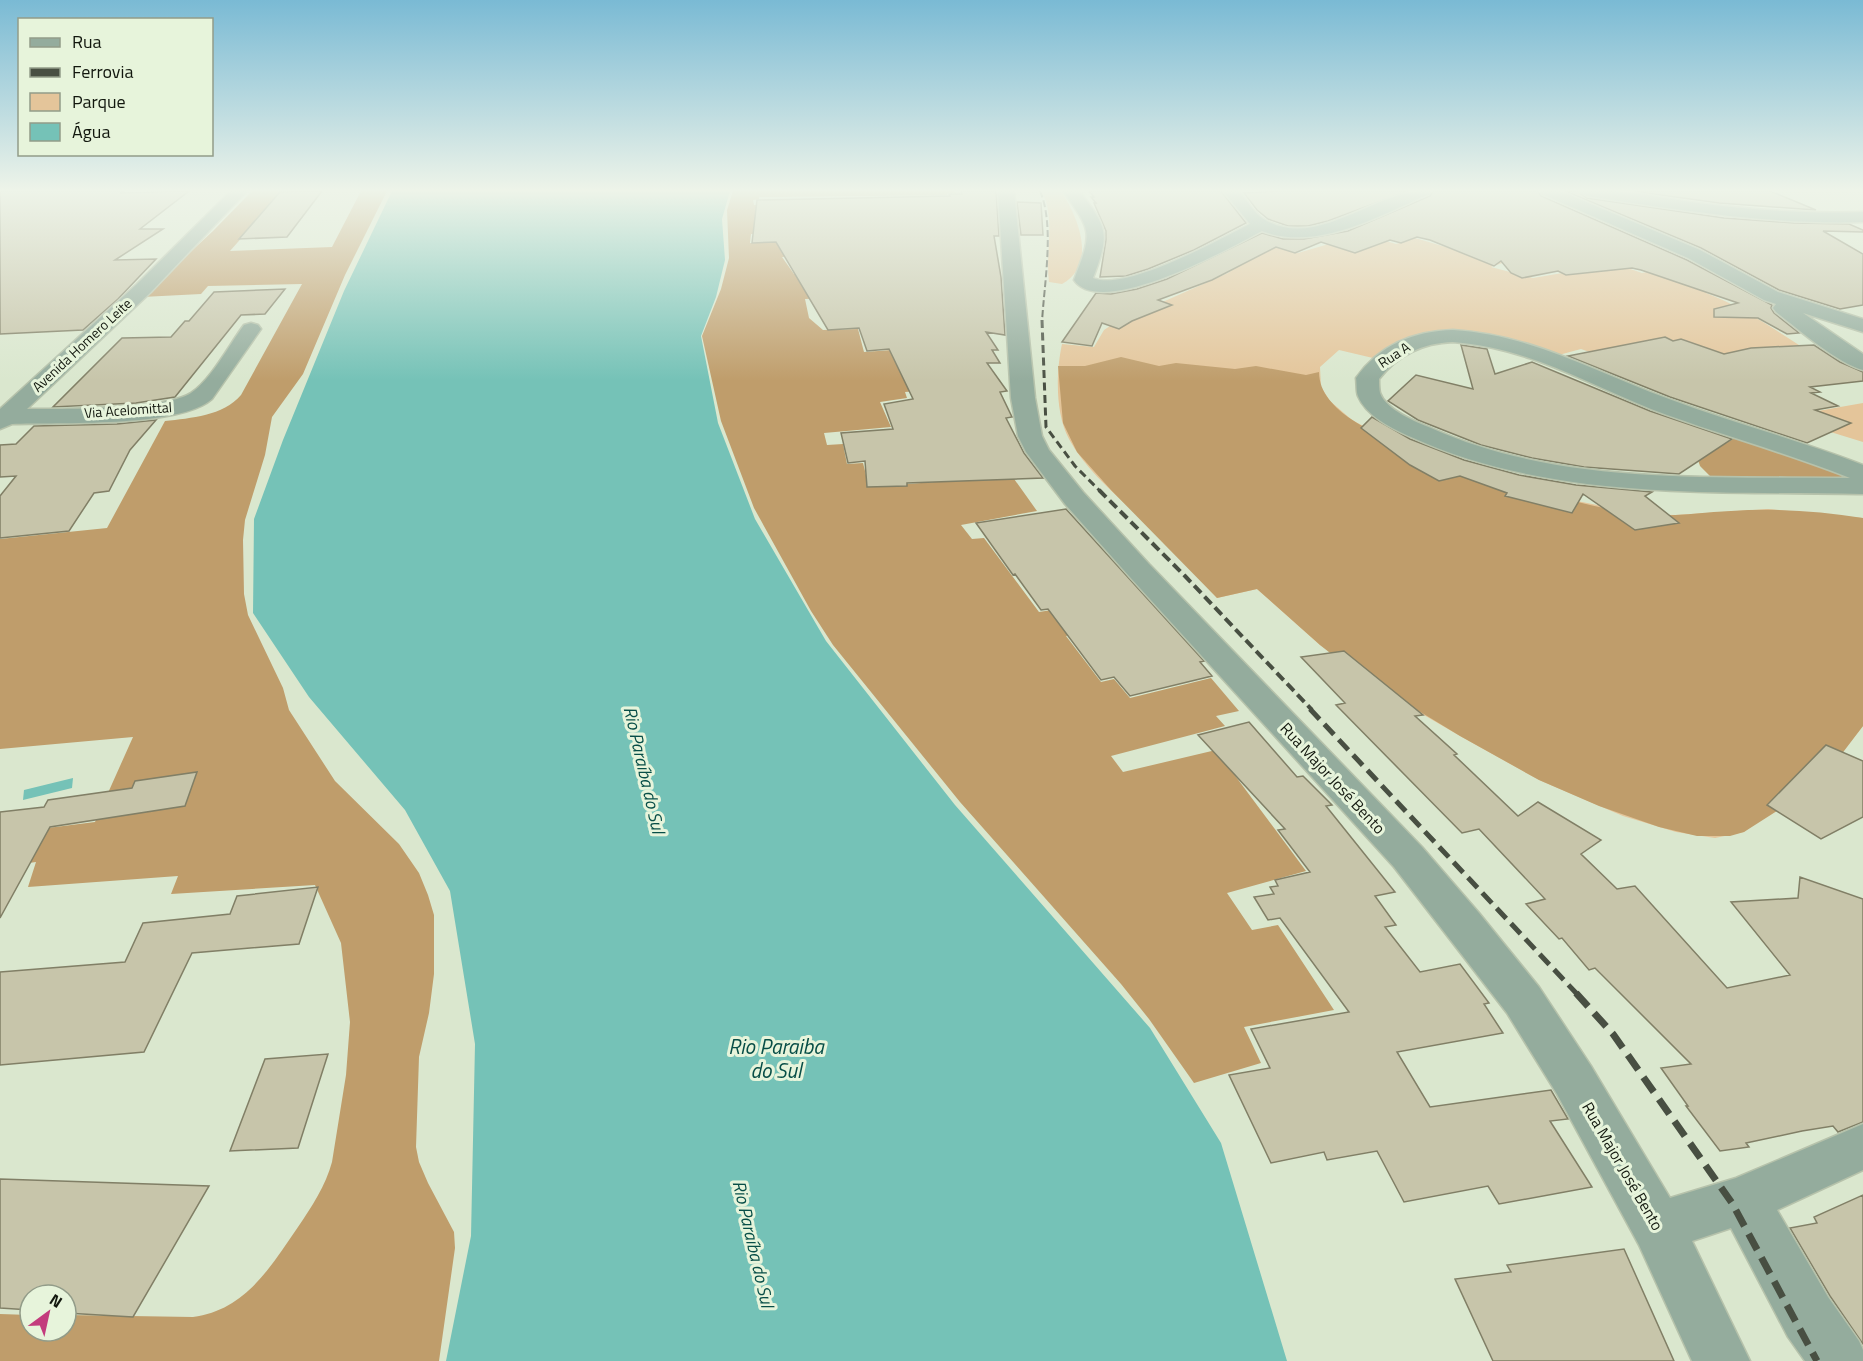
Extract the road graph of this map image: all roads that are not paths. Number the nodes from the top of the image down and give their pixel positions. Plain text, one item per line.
1 (176, 255) edge
2 (1011, 255) edge
3 (1093, 255) edge
4 (1203, 255) edge
5 (1695, 255) edge
6 (1771, 296) junction
7 (1863, 326) edge
8 (251, 329) dead end
9 (1863, 363) edge
10 (3, 419) edge
11 (1863, 474) edge
12 (1863, 486) edge
13 (1863, 1146) edge
14 (1743, 1200) junction
15 (1659, 1227) junction
16 (1721, 1361) edge
17 (1839, 1361) edge

1 - 10 street, Avenida Homero Leite
2 - 15 street, Rua Major José Bento
3 - 4 street
5 - 6 street
6 - 7 street
6 - 9 street
8 - 10 street, Via Acelomittal
11 - 12 street, Rua A
13 - 14 street
14 - 15 street
14 - 17 street
15 - 16 street, Rua Major José Bento

